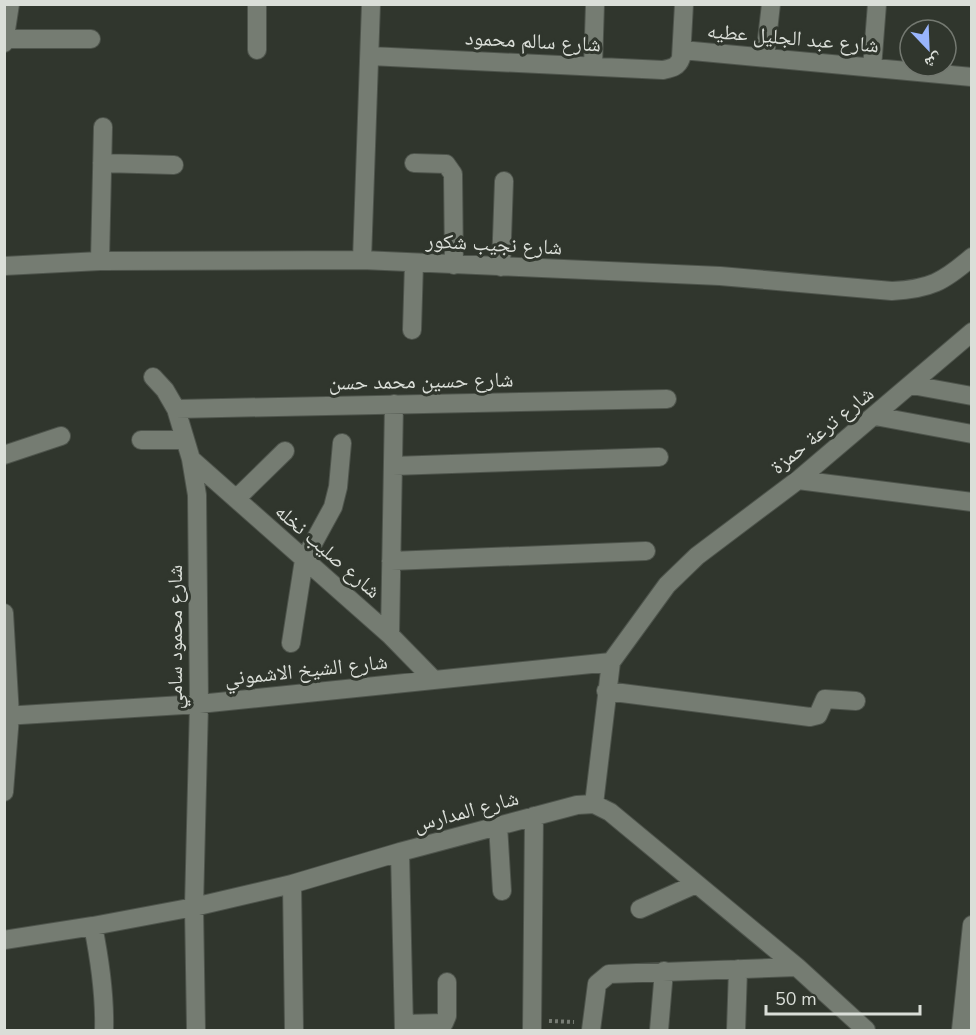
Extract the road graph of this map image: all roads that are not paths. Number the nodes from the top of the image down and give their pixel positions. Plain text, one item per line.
1 (10, 4) edge
2 (257, 4) edge
3 (371, 4) edge
4 (595, 4) edge
5 (684, 4) edge
6 (771, 4) edge
7 (877, 4) edge
8 (91, 39) dead end
9 (5, 41) edge
10 (256, 50) dead end
11 (682, 50) junction
12 (370, 56) junction
13 (765, 57) junction
14 (593, 66) junction
15 (872, 68) junction
16 (972, 77) edge
17 (103, 127) dead end
18 (414, 163) dead end
19 (102, 164) junction
20 (174, 165) dead end
21 (504, 180) dead end
22 (972, 257) edge
23 (362, 260) junction
24 (100, 261) junction
25 (414, 263) junction
26 (454, 265) junction
27 (4, 266) edge
28 (501, 267) junction
29 (412, 330) dead end
30 (972, 332) edge
31 (153, 376) dead end
32 (912, 385) junction
33 (972, 396) edge
34 (667, 399) dead end
35 (394, 404) junction
36 (176, 410) junction
37 (875, 416) junction
38 (972, 435) edge
39 (61, 436) dead end
40 (141, 440) dead end
41 (185, 440) junction
42 (342, 443) dead end
43 (285, 451) dead end
44 (4, 455) edge
45 (659, 457) dead end
46 (191, 459) junction
47 (393, 466) junction
48 (798, 480) junction
49 (236, 499) junction
50 (972, 502) edge
51 (646, 551) dead end
52 (304, 560) junction
53 (391, 561) junction
54 (4, 612) edge
55 (6, 633) edge
56 (390, 635) junction
57 (291, 643) dead end
58 (611, 662) junction
59 (433, 679) junction
60 (606, 691) junction
61 (856, 701) dead end
62 (199, 704) junction
63 (8, 716) edge
64 (4, 792) edge
65 (594, 804) junction
66 (534, 816) junction
67 (498, 825) junction
68 (400, 852) junction
69 (292, 884) junction
70 (696, 884) junction
71 (502, 891) dead end
72 (194, 907) junction
73 (640, 909) dead end
74 (972, 925) edge
75 (93, 926) junction
76 (4, 940) edge
77 (797, 967) junction
78 (738, 969) junction
79 (664, 971) junction
80 (447, 982) dead end
81 (533, 1025) edge
82 (592, 1026) edge
83 (404, 1027) edge
84 (855, 1027) edge
85 (104, 1030) edge
86 (196, 1030) edge
87 (294, 1030) edge
88 (659, 1030) edge
89 (736, 1030) edge
90 (961, 1030) edge

1 - 9 street
2 - 10 street
3 - 12 street
4 - 14 street
5 - 11 street
6 - 13 street
7 - 15 street
8 - 9 street
11 - 13 street, شارع عبد الجليل عطيه
11 - 14 street, شارع سالم محمود
12 - 14 street, شارع سالم محمود
12 - 23 street
13 - 15 street, شارع عبد الجليل عطيه
15 - 16 street, شارع عبد الجليل عطيه
17 - 19 street
18 - 26 street
19 - 20 street
19 - 24 street
21 - 28 street
22 - 28 street, شارع نجيب شكور
23 - 24 street, شارع نجيب شكور
23 - 25 street, شارع نجيب شكور
24 - 27 street, شارع نجيب شكور
25 - 26 street, شارع نجيب شكور
25 - 29 street
26 - 28 street, شارع نجيب شكور
30 - 32 street, شارع ترعة حمزة
31 - 36 street, شارع محمود سامي
32 - 33 street
32 - 37 street, شارع ترعة حمزة
34 - 35 street, شارع حسين محمد حسن
35 - 36 street, شارع حسين محمد حسن
35 - 47 street
36 - 41 street, شارع محمود سامي
37 - 38 street
37 - 48 street, شارع ترعة حمزة
39 - 44 street
40 - 41 street
41 - 46 street, شارع محمود سامي
42 - 52 street
43 - 49 street
45 - 47 street
46 - 49 street, شارع صليب نخله
46 - 62 street, شارع محمود سامي
47 - 53 street
48 - 50 street
48 - 58 street, شارع ترعة حمزة
49 - 52 street, شارع صليب نخله
51 - 53 street
52 - 56 street, شارع صليب نخله
52 - 57 street
53 - 56 street
54 - 55 street
55 - 63 street
56 - 59 street, شارع صليب نخله
58 - 59 street, شارع الشيخ الاشموني
58 - 60 street
59 - 62 street, شارع الشيخ الاشموني
60 - 61 street
60 - 65 street
62 - 63 street, شارع الشيخ الاشموني
62 - 72 street, شارع محمود سامي
63 - 64 street
65 - 66 street, شارع المدارس
65 - 70 street
66 - 67 street, شارع المدارس
66 - 81 street
67 - 68 street, شارع المدارس
67 - 71 street
68 - 69 street, شارع المدارس
68 - 83 street
69 - 72 street, شارع المدارس
69 - 87 street
70 - 73 street
70 - 77 street
72 - 75 street, شارع المدارس
72 - 86 street, شارع محمود سامي
74 - 90 street
75 - 76 street, شارع المدارس
75 - 85 street
77 - 78 street
77 - 84 street
78 - 79 street
78 - 89 street
79 - 82 street
79 - 88 street
80 - 83 street

